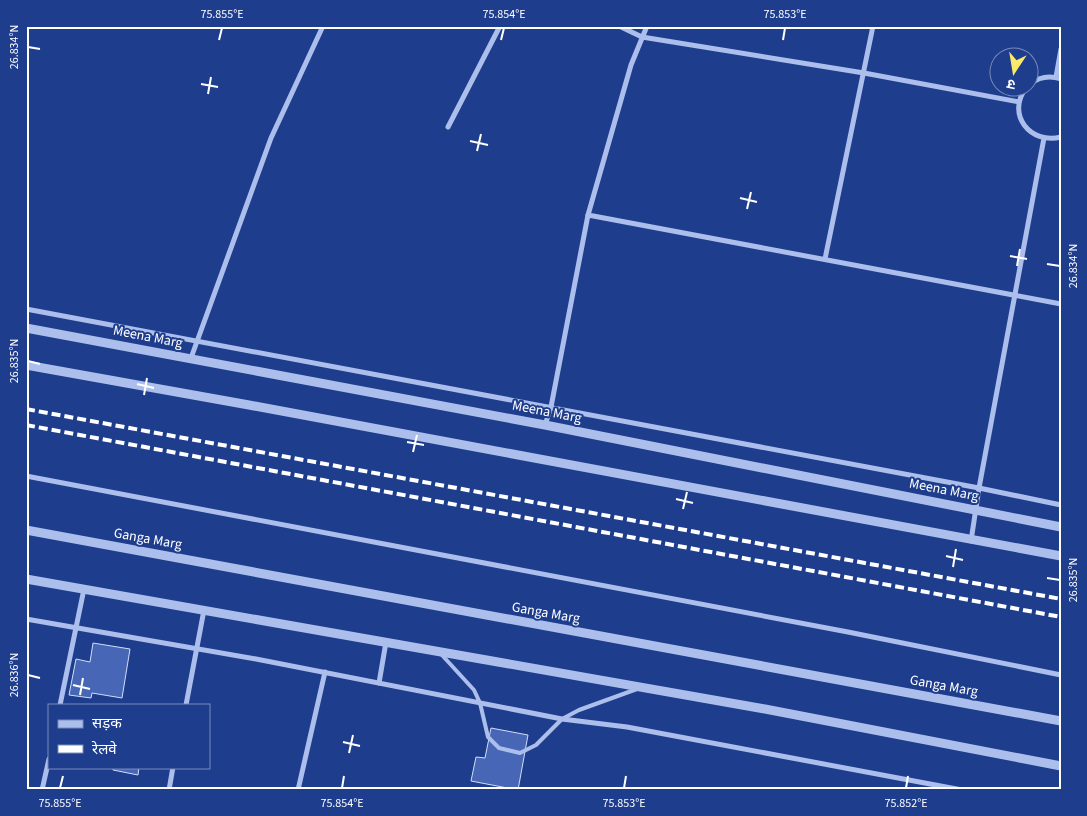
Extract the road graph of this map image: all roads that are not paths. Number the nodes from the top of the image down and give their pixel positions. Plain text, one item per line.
1 (324, 26) edge
2 (500, 26) edge
3 (619, 26) edge
4 (648, 26) edge
5 (873, 26) edge
6 (642, 37) junction
7 (1061, 49) edge
8 (864, 73) junction
9 (1040, 78) edge
10 (1058, 78) edge
11 (1021, 98) edge
12 (1019, 102) junction
13 (448, 127) dead end
14 (1061, 137) edge
15 (1044, 138) junction
16 (588, 215) junction
17 (826, 259) junction
18 (1015, 295) junction
19 (1061, 304) edge
20 (26, 309) edge
21 (26, 328) edge
22 (198, 341) junction
23 (191, 358) junction
24 (26, 365) edge
25 (551, 407) junction
26 (545, 425) junction
27 (26, 476) edge
28 (979, 488) junction
29 (1061, 505) edge
30 (975, 510) junction
31 (1061, 526) edge
32 (26, 530) edge
33 (971, 540) junction
34 (1061, 556) edge
35 (26, 579) edge
36 (84, 589) junction
37 (204, 610) junction
38 (26, 619) edge
39 (76, 628) junction
40 (386, 642) junction
41 (197, 649) junction
42 (439, 652) junction
43 (325, 672) junction
44 (1061, 675) edge
45 (379, 683) junction
46 (641, 688) junction
47 (480, 703) junction
48 (60, 704) edge
49 (186, 704) edge
50 (562, 719) junction
51 (1061, 721) edge
52 (48, 763) edge
53 (1061, 766) edge
54 (174, 768) edge
55 (42, 790) edge
56 (169, 790) edge
57 (298, 790) edge
58 (962, 790) edge

1 - 22 street
2 - 13 street
3 - 6 street
4 - 6 street
5 - 8 street
6 - 8 street
6 - 16 street
7 - 10 street
8 - 12 street
8 - 17 street
9 - 10 street
11 - 12 street
12 - 15 street
14 - 15 street
15 - 18 street
16 - 17 street
16 - 25 street
17 - 18 street
18 - 19 street
18 - 28 street
20 - 22 street
21 - 23 street, Meena Marg
22 - 23 street
22 - 25 street
23 - 26 street, Meena Marg
24 - 33 street
25 - 26 street
25 - 28 street
26 - 30 street, Meena Marg
27 - 44 street
28 - 29 street
28 - 30 street
30 - 31 street, Meena Marg
30 - 33 street
32 - 51 street, Ganga Marg
33 - 34 street
35 - 36 street
36 - 37 street
36 - 39 street
37 - 40 street
37 - 41 street
38 - 39 street
39 - 41 street
39 - 48 street
40 - 42 street
40 - 45 street
41 - 43 street
41 - 49 street
42 - 46 street
42 - 47 lane
43 - 45 street
43 - 57 street
45 - 47 street
46 - 50 lane
46 - 53 street
47 - 50 street
47 - 50 lane
50 - 58 street
52 - 55 street
54 - 56 street

